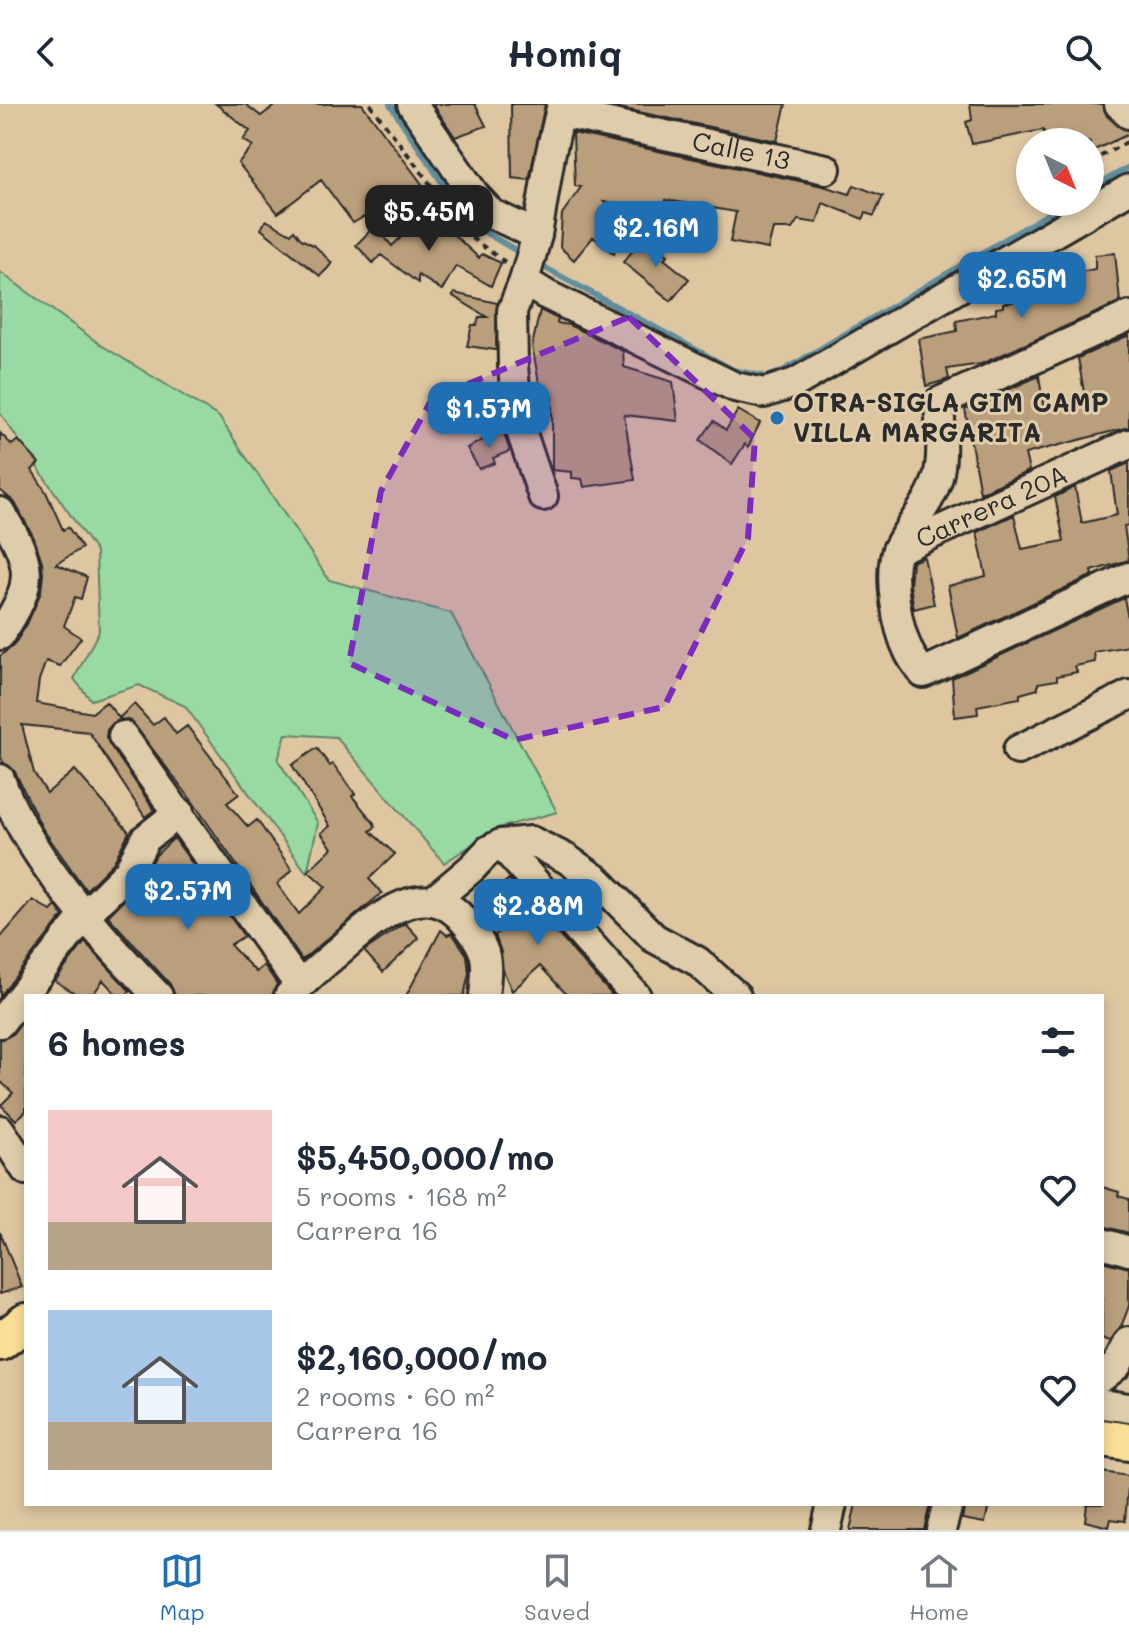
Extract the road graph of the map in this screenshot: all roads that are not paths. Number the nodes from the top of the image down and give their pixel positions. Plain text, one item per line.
1 (412, 104) edge
2 (1119, 104) edge
3 (562, 109) edge
4 (1129, 114) edge
5 (826, 169) dead end
6 (1129, 189) edge
7 (531, 257) junction
8 (1129, 316) edge
9 (1129, 444) edge
10 (543, 496) dead end
11 (0, 512) edge
12 (897, 550) junction
13 (1129, 577) edge
14 (0, 635) edge
15 (1129, 695) edge
16 (123, 736) dead end
17 (1018, 750) dead end
18 (0, 779) edge
19 (179, 812) junction
20 (0, 828) edge
21 (29, 839) junction
22 (501, 844) junction
23 (433, 901) junction
24 (85, 915) junction
25 (488, 961) junction
26 (294, 991) edge
27 (156, 994) edge
28 (484, 994) edge
29 (504, 994) edge
30 (634, 994) edge
31 (734, 994) edge
32 (0, 1023) edge
33 (0, 1130) edge
34 (24, 1167) edge
35 (1104, 1244) edge
36 (1129, 1251) edge
37 (24, 1324) edge
38 (0, 1342) edge
39 (1129, 1342) edge
40 (1104, 1375) edge
41 (1104, 1404) edge
42 (1129, 1408) edge
43 (1104, 1438) edge
44 (1129, 1442) edge
45 (832, 1506) edge
46 (947, 1506) edge
47 (826, 1530) edge
48 (941, 1530) edge

1 - 7 street
2 - 4 street
3 - 5 street, Calle 13
3 - 7 street
6 - 7 street
7 - 10 street
8 - 12 street
9 - 12 street, Carrera 20A
11 - 14 street
12 - 13 street
15 - 17 street
16 - 19 street
18 - 21 street
19 - 24 street
19 - 26 street
20 - 21 street
21 - 24 street
22 - 23 street
22 - 30 street
22 - 31 street
23 - 25 street
23 - 26 street
24 - 27 street
24 - 32 street
25 - 28 street
25 - 29 street
33 - 34 street
35 - 36 street
37 - 38 main road
39 - 40 street
41 - 42 street
43 - 44 main road
45 - 47 street
46 - 48 street

